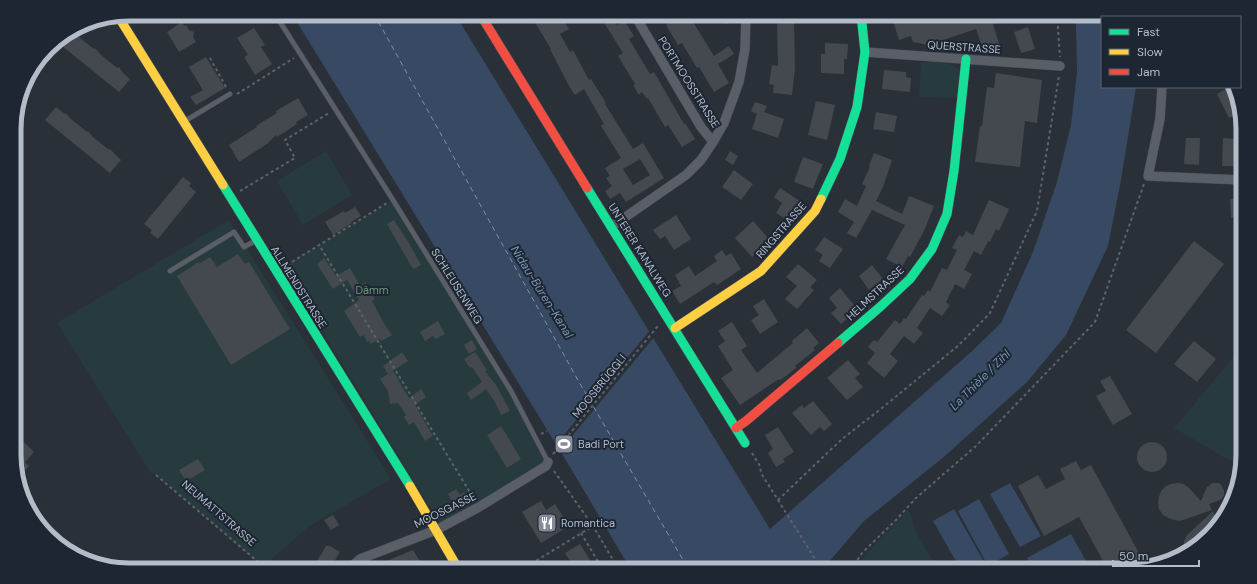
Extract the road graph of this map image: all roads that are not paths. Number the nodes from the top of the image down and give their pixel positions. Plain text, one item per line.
1 (279, 21) edge
2 (484, 21) edge
3 (638, 21) edge
4 (746, 21) edge
5 (862, 21) edge
6 (121, 22) edge
7 (865, 52) junction
8 (966, 59) junction
9 (1060, 66) road end
10 (1162, 88) edge
11 (230, 94) road end
12 (183, 122) junction
13 (713, 142) junction
14 (1236, 180) edge
15 (611, 227) junction
16 (256, 240) junction
17 (170, 271) dead end
18 (675, 328) junction
19 (736, 428) junction
20 (746, 443) road end
21 (548, 462) joint
22 (436, 530) junction
23 (356, 563) edge
24 (456, 563) edge

1 - 21 lane, SCHLEUSENWEG
2 - 15 street, UNTERER KANALWEG
3 - 13 street, PORTMOOSSTRASSE
4 - 13 street
5 - 7 street, RINGSTRASSE
6 - 12 street, ALLMENDSTRASSE
7 - 8 street, QUERSTRASSE
7 - 18 street, RINGSTRASSE
8 - 9 street, QUERSTRASSE
8 - 19 street, HELMSTRASSE
10 - 14 street
11 - 12 lane
12 - 16 street, ALLMENDSTRASSE
13 - 15 street
15 - 18 street, UNTERER KANALWEG
16 - 17 lane
16 - 22 street, ALLMENDSTRASSE
18 - 19 street, UNTERER KANALWEG
19 - 20 street, UNTERER KANALWEG
21 - 22 street, MOOSGASSE
22 - 23 street, MOOSGASSE
22 - 24 street, ALLMENDSTRASSE

